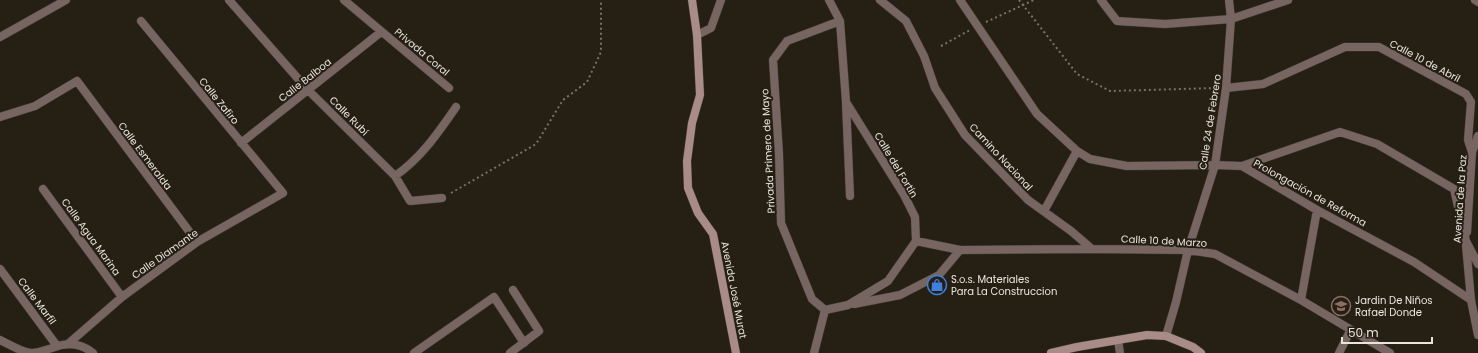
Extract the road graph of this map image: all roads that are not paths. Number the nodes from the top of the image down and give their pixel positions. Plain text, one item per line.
1 (66, 0) edge
2 (229, 0) edge
3 (344, 0) edge
4 (692, 0) edge
5 (722, 0) edge
6 (829, 0) edge
7 (880, 0) edge
8 (960, 0) edge
9 (1101, 0) edge
10 (1229, 0) edge
11 (1288, 0) edge
12 (1475, 0) edge
13 (1478, 2) edge
14 (1231, 19) junction
15 (141, 21) dead end
16 (840, 21) junction
17 (381, 32) junction
18 (697, 35) junction
19 (0, 37) edge
20 (449, 88) dead end
21 (1226, 88) junction
22 (308, 90) junction
23 (846, 102) junction
24 (456, 107) dead end
25 (0, 117) edge
26 (1478, 136) edge
27 (241, 143) junction
28 (1077, 151) junction
29 (1472, 152) junction
30 (1215, 165) junction
31 (1242, 166) junction
32 (395, 176) junction
33 (43, 190) dead end
34 (283, 193) joint
35 (850, 196) dead end
36 (442, 198) road end
37 (1317, 210) junction
38 (1044, 211) junction
39 (916, 241) junction
40 (1466, 241) junction
41 (197, 242) junction
42 (1092, 249) junction
43 (960, 250) junction
44 (1188, 250) junction
45 (1478, 264) edge
46 (0, 269) edge
47 (514, 290) dead end
48 (122, 297) junction
49 (1301, 300) junction
50 (1471, 300) junction
51 (848, 305) junction
52 (825, 310) junction
53 (1350, 331) junction
54 (1166, 336) junction
55 (1478, 336) edge
56 (0, 340) edge
57 (1118, 340) junction
58 (524, 343) junction
59 (68, 344) junction
60 (57, 346) junction
61 (1078, 347) junction
62 (93, 353) edge
63 (414, 353) edge
64 (510, 353) edge
65 (736, 353) edge
66 (814, 353) edge
67 (1051, 353) edge
68 (1071, 353) edge
69 (1120, 353) edge
70 (1201, 353) edge
71 (1339, 353) edge
72 (1390, 353) edge

1 - 19 street
2 - 22 street, Calle Rubí
3 - 17 street, Privada Coral
4 - 18 street, Avenida José Murat
5 - 18 street
6 - 16 street, Calle del Fortín
7 - 38 street, Camino Nacional
8 - 28 street, Prolongación de Reforma
9 - 14 street
10 - 14 street, Calle 24 de Febrero
11 - 14 street
12 - 13 street
14 - 21 street, Calle 24 de Febrero
15 - 27 street, Calle Zafiro
16 - 23 street, Calle del Fortín
16 - 52 street, Privada Primero de Mayo
17 - 20 street, Privada Coral
17 - 22 street, Calle Balboa
18 - 65 street, Avenida José Murat
21 - 29 street, Calle 10 de Abril
21 - 30 street, Calle 24 de Febrero
22 - 27 street, Calle Balboa
22 - 32 street, Calle Rubí
23 - 35 street, Calle del Fortín
23 - 39 street, Calle del Fortín
24 - 32 street
25 - 41 street, Calle Esmeralda
26 - 29 street, Avenida de la Paz
27 - 34 street, Calle Zafiro
28 - 30 street, Prolongación de Reforma
28 - 38 street
29 - 40 street, Avenida de la Paz
30 - 31 street, Prolongación de Reforma
30 - 44 street, Calle 24 de Febrero
31 - 37 street, Prolongación de Reforma
31 - 40 street
32 - 36 street, Calle Rubí
33 - 48 street, Calle Agua Marina
34 - 41 street, Calle Diamante
37 - 49 street
37 - 50 street, Prolongación de Reforma
38 - 42 street, Camino Nacional
39 - 43 street, Calle 10 de Marzo
39 - 51 street
40 - 45 street
40 - 50 street, Avenida de la Paz
41 - 48 street, Calle Diamante
42 - 43 street, Calle 10 de Marzo
42 - 44 street, Calle 10 de Marzo
43 - 51 street
44 - 49 street, Calle 10 de Marzo
44 - 54 street, Calle 24 de Febrero
46 - 60 street, Calle Marfil
47 - 58 street
48 - 59 street, Calle Diamante
49 - 53 street, Calle 10 de Marzo
50 - 55 street, Avenida de la Paz
51 - 52 street
52 - 66 street
53 - 71 street
53 - 72 street, Calle 10 de Marzo
54 - 57 street
54 - 70 street
56 - 60 street
57 - 61 street
57 - 69 street
58 - 63 street
58 - 64 street
59 - 60 street
59 - 62 street
61 - 67 street
61 - 68 street

